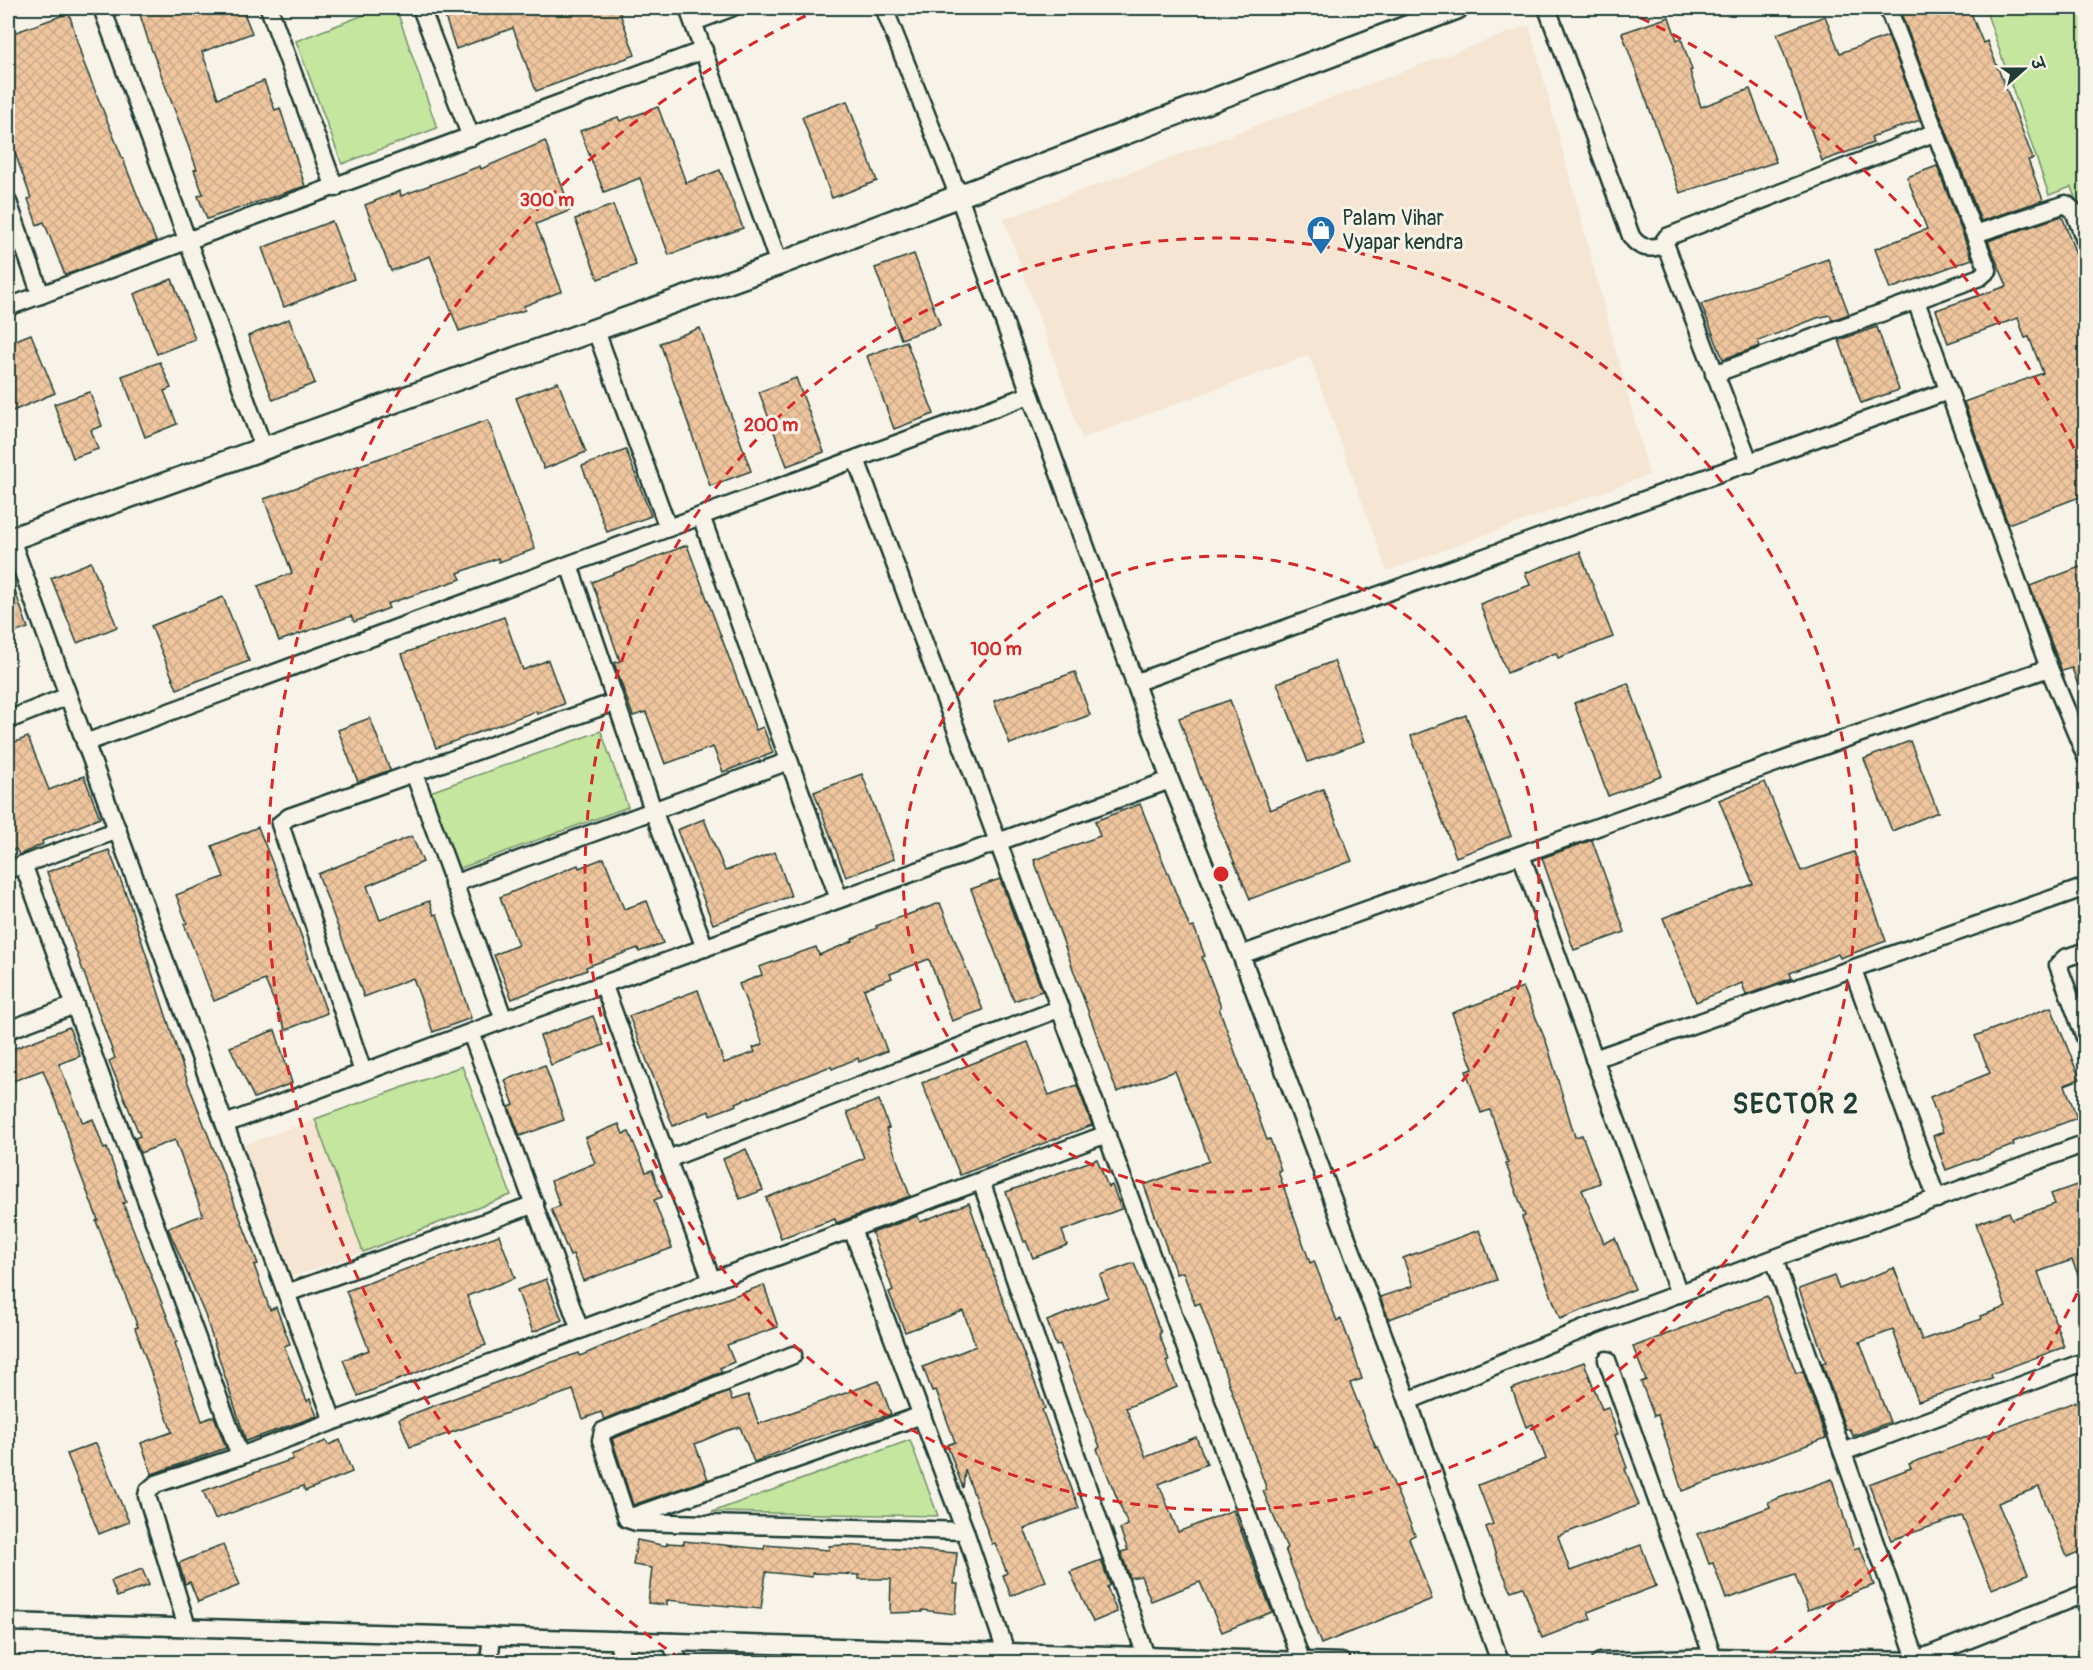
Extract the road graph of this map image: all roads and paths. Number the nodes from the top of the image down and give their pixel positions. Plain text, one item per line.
1 (102, 8) edge
2 (269, 8) edge
3 (421, 8) edge
4 (731, 8) edge
5 (884, 8) edge
6 (1457, 8) edge
7 (1547, 8) edge
8 (1888, 8) edge
9 (691, 15) edge
10 (704, 50) junction
11 (1936, 132) junction
12 (471, 137) junction
13 (335, 188) junction
14 (959, 197) junction
15 (8, 202) edge
16 (1975, 234) junction
17 (189, 241) junction
18 (2085, 243) edge
19 (1665, 245) junction
20 (779, 264) junction
21 (41, 295) junction
22 (1916, 301) junction
23 (8, 307) edge
24 (595, 328) junction
25 (1714, 374) junction
26 (1948, 391) junction
27 (1029, 396) junction
28 (264, 449) junction
29 (856, 459) junction
30 (1750, 464) junction
31 (701, 516) junction
32 (668, 528) junction
33 (9, 539) edge
34 (569, 565) junction
35 (2049, 668) junction
36 (1134, 683) junction
37 (68, 696) junction
38 (615, 702) junction
39 (8, 720) edge
40 (86, 742) junction
41 (2085, 757) edge
42 (789, 761) junction
43 (414, 773) junction
44 (1170, 780) junction
45 (653, 810) junction
46 (118, 831) junction
47 (998, 841) junction
48 (1521, 855) junction
49 (15, 867) edge
50 (453, 884) junction
51 (2085, 887) edge
52 (839, 899) junction
53 (705, 948) junction
54 (2085, 951) edge
55 (1241, 955) junction
56 (1853, 970) junction
57 (604, 986) junction
58 (75, 1005) junction
59 (1061, 1008) junction
60 (504, 1020) junction
61 (8, 1030) edge
62 (471, 1033) junction
63 (2085, 1040) edge
64 (1594, 1059) junction
65 (363, 1072) junction
66 (225, 1124) junction
67 (1107, 1134) junction
68 (2085, 1143) edge
69 (668, 1159) junction
70 (981, 1181) junction
71 (1937, 1199) junction
72 (535, 1204) junction
73 (852, 1229) junction
74 (1774, 1259) junction
75 (712, 1281) junction
76 (287, 1293) junction
77 (1679, 1294) junction
78 (580, 1329) junction
79 (793, 1355) dead end
80 (1607, 1360) dead end
81 (2085, 1361) edge
82 (1408, 1401) junction
83 (922, 1415) junction
84 (333, 1421) junction
85 (1843, 1452) junction
86 (240, 1456) junction
87 (627, 1519) junction
88 (965, 1531) junction
89 (2085, 1593) edge
90 (8, 1622) edge
91 (187, 1627) junction
92 (492, 1636) junction
93 (618, 1640) junction
94 (671, 1642) junction
95 (816, 1647) junction
96 (1006, 1652) junction
97 (979, 1657) edge
98 (1713, 1657) junction
99 (1146, 1659) edge
100 (489, 1662) edge
101 (622, 1662) edge
102 (679, 1662) edge
103 (823, 1662) edge
104 (1302, 1662) edge
105 (1341, 1662) edge
106 (1500, 1662) edge
107 (1600, 1662) edge
108 (1914, 1662) edge

1 - 17 street
2 - 13 street
3 - 12 street
4 - 9 street
5 - 14 street
6 - 14 street
7 - 19 street
8 - 11 street
9 - 10 street
10 - 12 street
10 - 20 street
11 - 16 street
11 - 19 street
12 - 13 street
13 - 17 street
14 - 20 street
14 - 27 street
15 - 21 street
16 - 18 street
16 - 22 street
17 - 21 street
17 - 28 street
19 - 25 street
20 - 24 street
21 - 23 street
22 - 25 street
22 - 26 street
24 - 28 street
24 - 32 street
25 - 30 street
26 - 30 street
26 - 35 street
27 - 29 street
27 - 36 street
28 - 33 street
29 - 31 street
29 - 47 street
30 - 36 street
31 - 32 street
31 - 42 street
32 - 34 street
33 - 37 street
34 - 38 street
34 - 40 street
35 - 41 street
35 - 48 street
36 - 44 street
37 - 39 street
37 - 40 street
38 - 43 street
38 - 45 street
40 - 46 street
42 - 45 street
42 - 52 street
43 - 50 street
43 - 65 street
44 - 47 street
44 - 55 street
45 - 50 street
45 - 53 street
46 - 49 street
46 - 66 street
47 - 52 street
47 - 59 street
48 - 55 street
48 - 64 street
49 - 58 street
50 - 60 street
51 - 56 street
52 - 53 street
53 - 57 street
54 - 63 street
55 - 82 street
56 - 64 street
56 - 71 street
57 - 60 street
57 - 69 street
58 - 61 street
58 - 86 street
59 - 67 street
59 - 69 street
60 - 62 street
62 - 65 street
62 - 72 street
64 - 77 street
65 - 66 street
66 - 76 street
67 - 70 street
67 - 104 street
68 - 71 street
69 - 75 street
70 - 73 street
70 - 99 street
71 - 74 street
72 - 76 street
72 - 78 street
73 - 75 street
73 - 83 street
74 - 77 street
74 - 85 street
75 - 78 street
76 - 84 street
77 - 82 street
78 - 84 street
79 - 87 street
80 - 98 street
81 - 85 street
82 - 106 street
83 - 87 street
83 - 88 street
84 - 86 street
85 - 108 street
86 - 91 street
87 - 88 street
88 - 96 street
89 - 108 street
90 - 91 street
91 - 92 street
92 - 93 street
92 - 100 street
93 - 94 street
93 - 101 street
94 - 95 street
94 - 102 street
95 - 97 street
95 - 103 street
96 - 97 street
96 - 99 street
98 - 107 street
98 - 108 street
99 - 104 street
104 - 105 street

